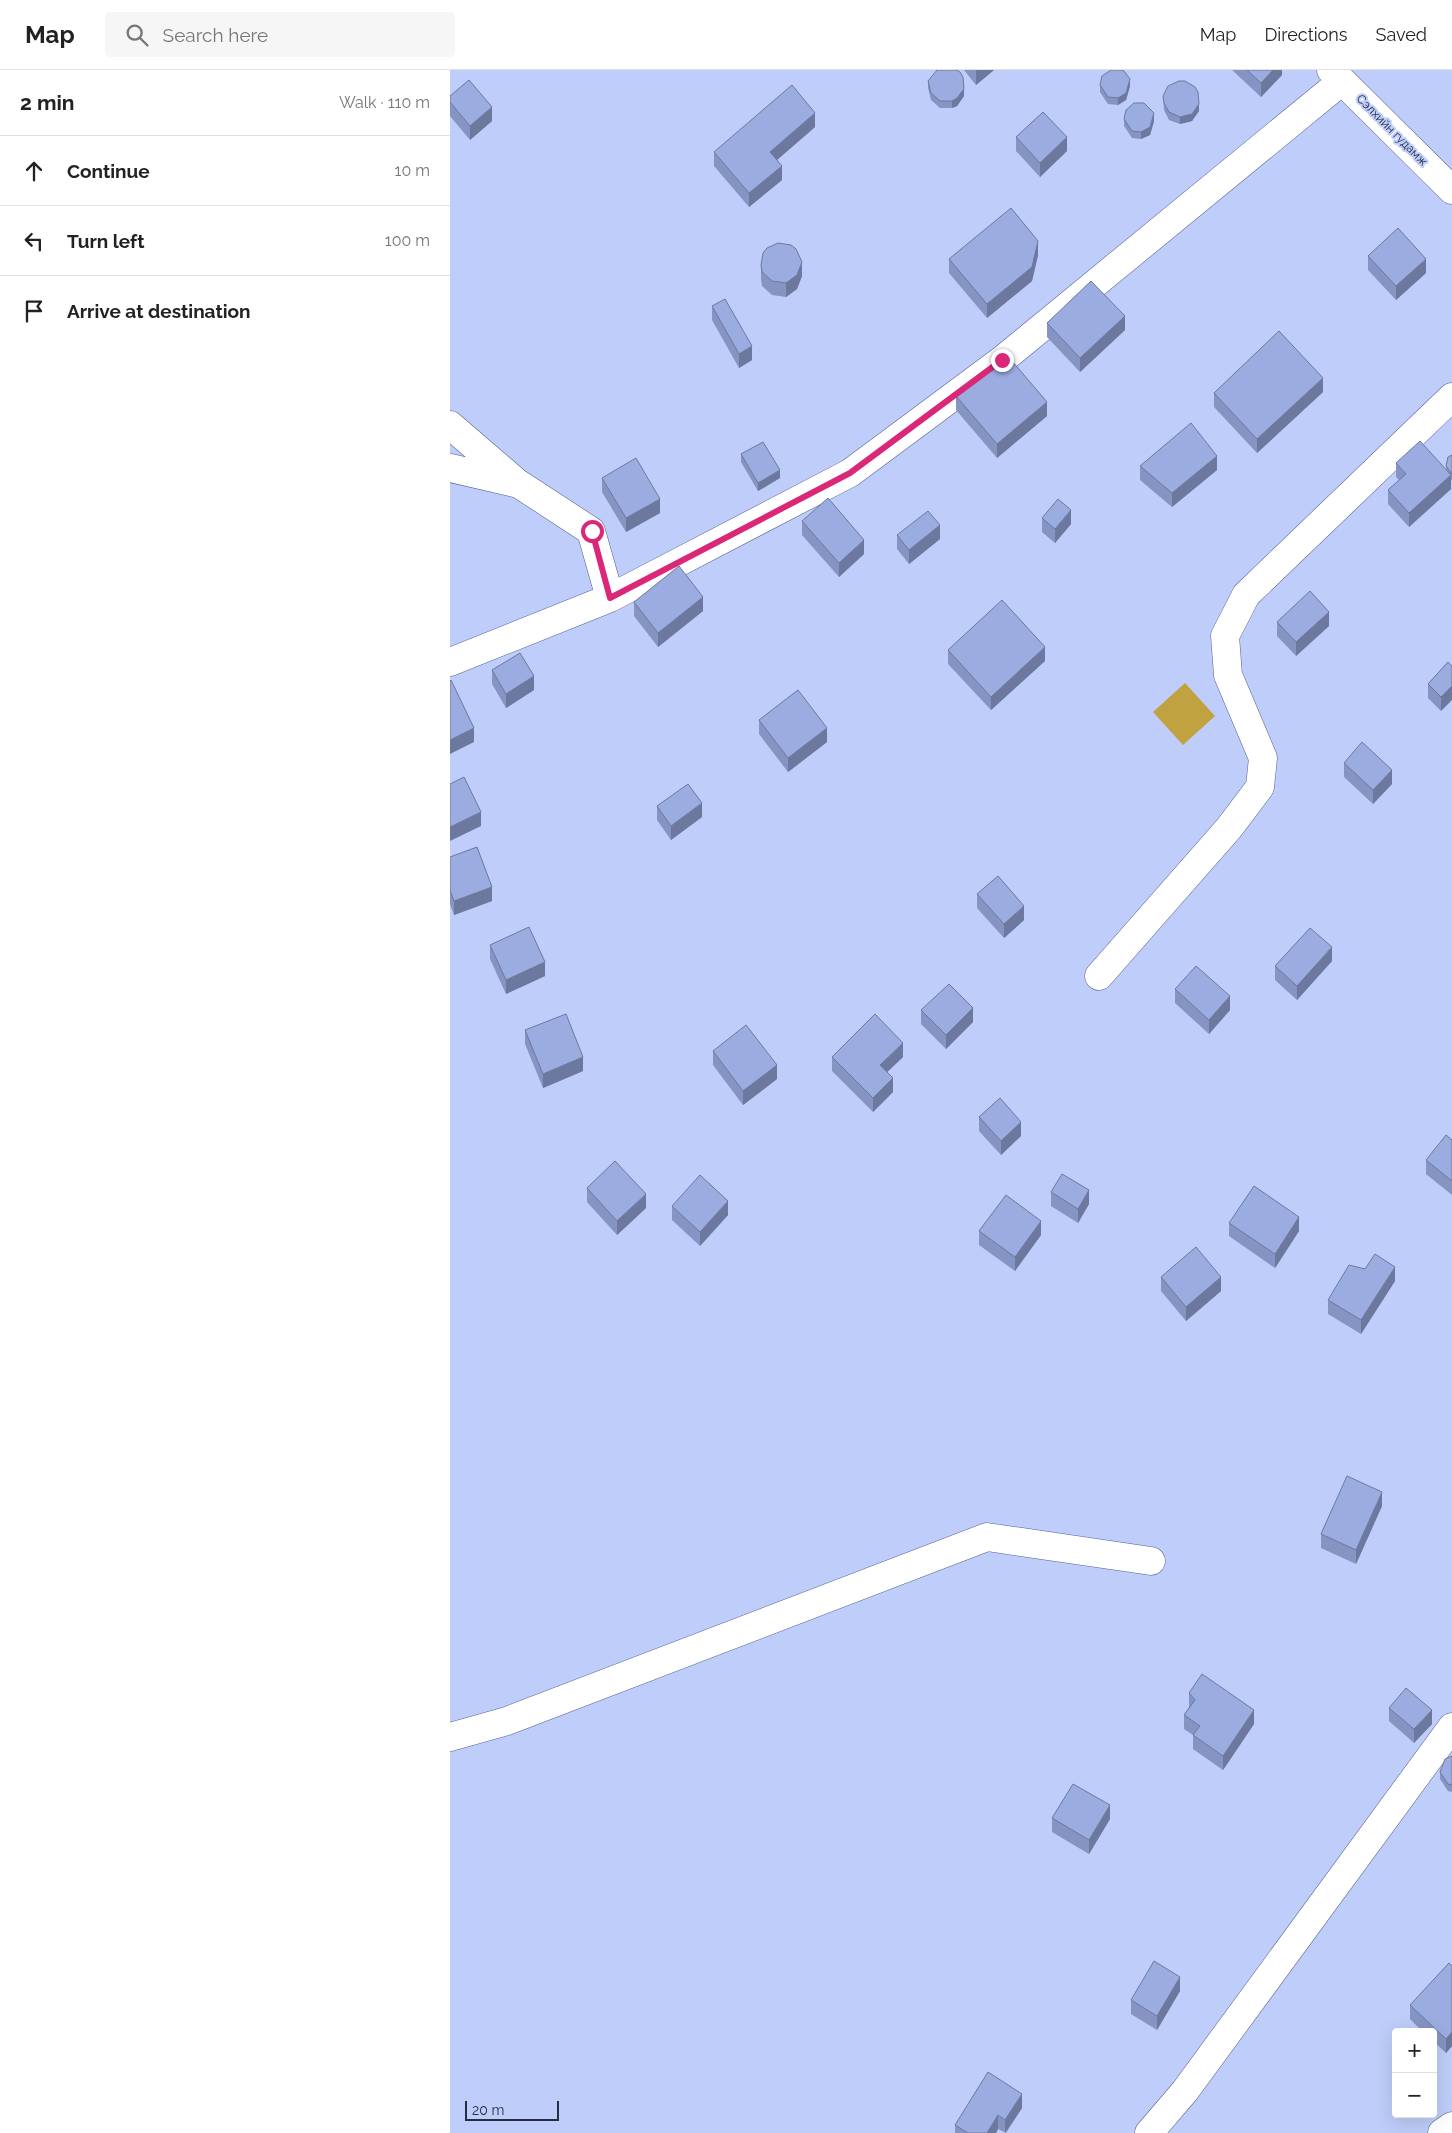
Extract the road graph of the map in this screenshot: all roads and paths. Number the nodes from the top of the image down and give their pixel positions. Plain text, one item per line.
1 (1337, 75) edge
2 (1452, 190) edge
3 (1452, 396) edge
4 (450, 425) edge
5 (450, 468) edge
6 (519, 484) junction
7 (610, 598) junction
8 (450, 662) edge
9 (1099, 976) dead end
10 (1151, 1561) dead end
11 (1452, 1727) edge
12 (450, 1737) edge
13 (1452, 2126) edge
14 (1149, 2133) edge
15 (1442, 2133) edge

1 - 2 street, Сэлхийн гудамж
1 - 7 street
3 - 9 street
4 - 6 street
5 - 6 street
6 - 7 street
7 - 8 street
10 - 12 street
11 - 14 street
13 - 15 street

